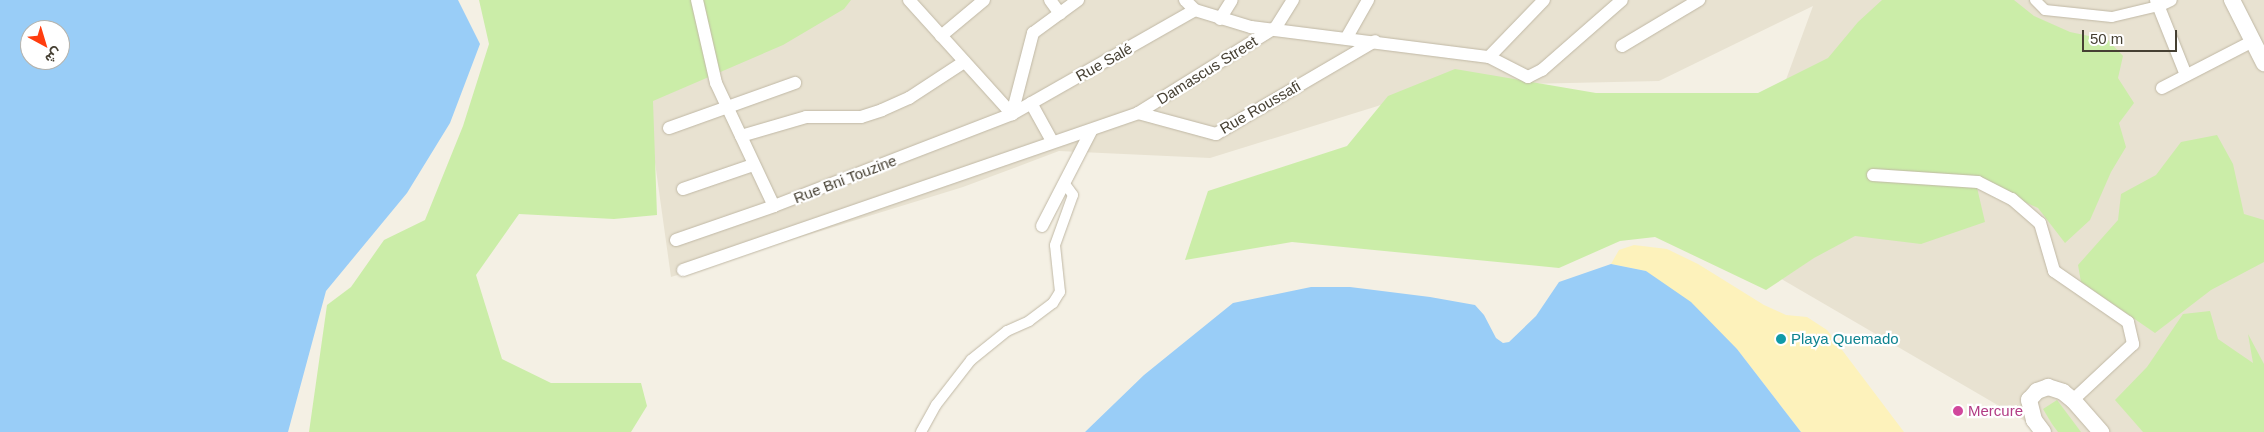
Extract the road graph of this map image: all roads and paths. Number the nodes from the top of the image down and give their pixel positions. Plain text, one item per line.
1 (697, 0) edge
2 (909, 0) edge
3 (984, 0) edge
4 (1050, 0) edge
5 (1078, 0) edge
6 (1185, 0) edge
7 (1232, 0) edge
8 (1293, 0) edge
9 (1368, 0) edge
10 (1544, 0) edge
11 (1622, 0) edge
12 (1700, 0) edge
13 (2035, 0) edge
14 (2170, 0) edge
15 (2232, 0) edge
16 (2157, 3) edge
17 (1196, 10) junction
18 (1060, 14) junction
19 (1220, 19) junction
20 (1276, 28) junction
21 (941, 36) junction
22 (1347, 37) junction
23 (2253, 40) junction
24 (1375, 41) junction
25 (1622, 46) dead end
26 (1489, 57) junction
27 (964, 62) junction
28 (2264, 63) edge
29 (2186, 75) junction
30 (795, 84) dead end
31 (2162, 88) dead end
32 (1031, 103) junction
33 (728, 108) junction
34 (1138, 113) junction
35 (1012, 114) junction
36 (669, 128) dead end
37 (1091, 131) junction
38 (741, 136) junction
39 (1052, 141) junction
40 (754, 165) junction
41 (1873, 175) dead end
42 (1065, 184) junction
43 (683, 189) dead end
44 (774, 206) junction
45 (1042, 226) dead end
46 (676, 240) dead end
47 (683, 270) dead end
48 (2073, 400) junction
49 (921, 432) edge
50 (2044, 432) edge
51 (2101, 432) edge

1 - 33 street
2 - 21 street
3 - 21 street
4 - 18 street
5 - 18 street
6 - 17 street
7 - 19 street
8 - 20 street
9 - 22 street
10 - 26 street
11 - 26 street
12 - 25 street
13 - 16 street
14 - 16 street
15 - 23 street
16 - 29 street
17 - 19 street
17 - 32 street, Rue Salé
18 - 35 street
19 - 20 street
20 - 22 street
20 - 34 street, Damascus Street
21 - 27 street
22 - 24 street
23 - 28 street
23 - 29 street
24 - 26 street
24 - 34 street, Rue Roussafi
27 - 35 street
27 - 38 street
29 - 31 street
30 - 33 street
32 - 35 street, Rue Salé
32 - 39 street
33 - 36 street
33 - 38 street
34 - 37 street, Damascus Street
35 - 44 street, Rue Bni Touzine
37 - 39 street, Damascus Street
37 - 42 street
38 - 40 street
39 - 47 street, Damascus Street
40 - 43 street
40 - 44 street
41 - 48 street
42 - 45 street
42 - 49 street
44 - 46 street, Rue Bni Touzine
48 - 50 street
48 - 51 street

